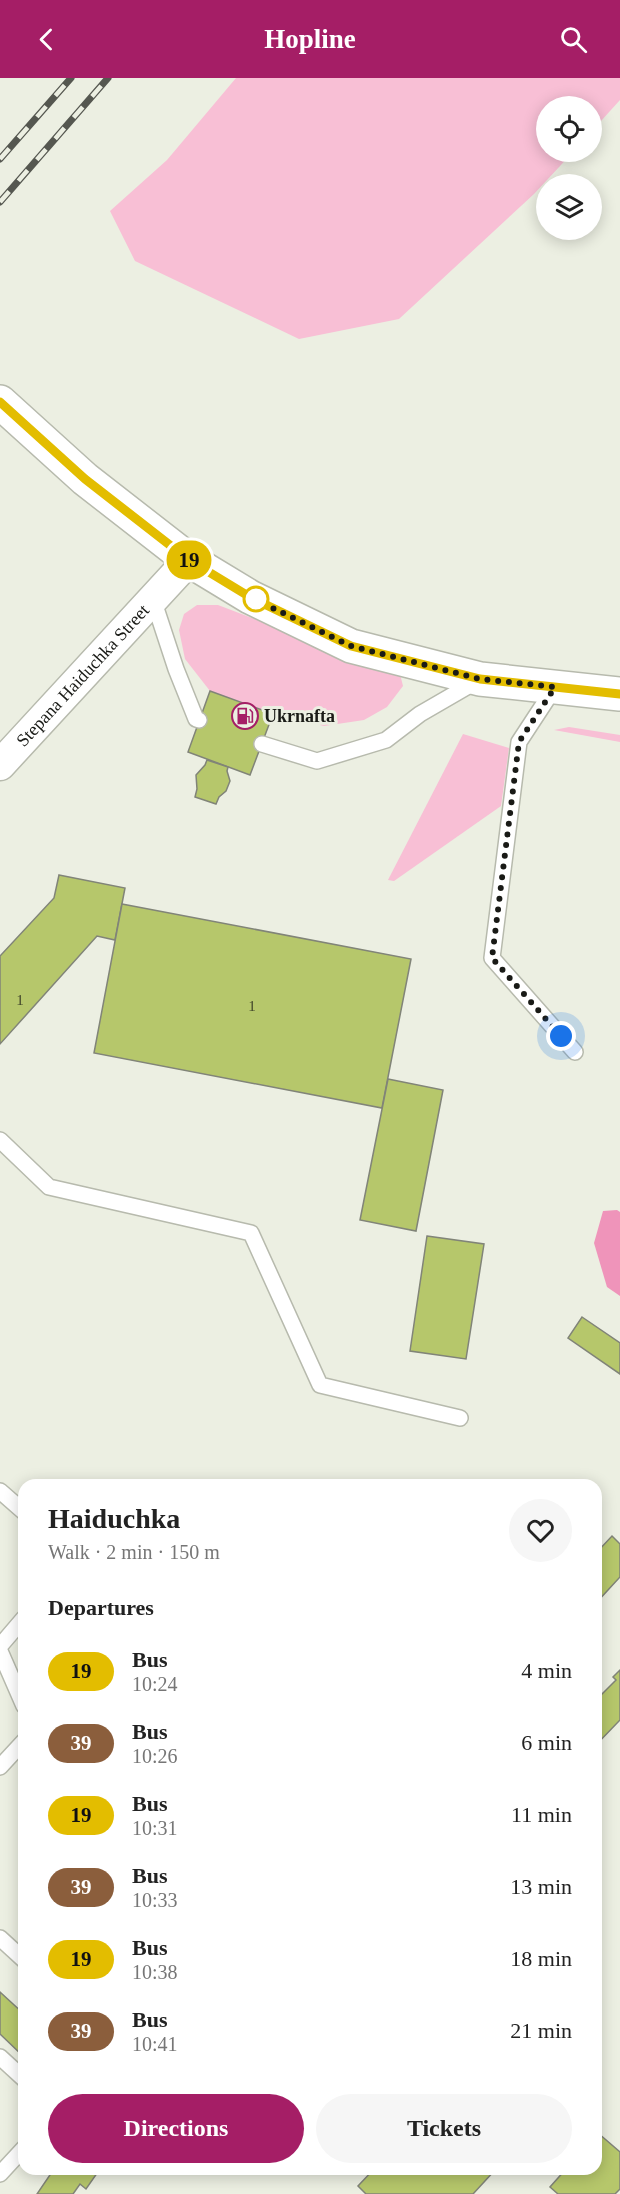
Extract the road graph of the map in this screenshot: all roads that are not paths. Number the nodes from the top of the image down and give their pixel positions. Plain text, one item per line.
1 (0, 402) edge
2 (189, 560) junction
3 (153, 599) junction
4 (480, 679) junction
5 (555, 687) junction
6 (620, 694) edge
7 (199, 720) dead end
8 (262, 744) dead end
9 (0, 765) edge
10 (575, 1052) dead end
11 (0, 1140) edge
12 (460, 1418) dead end
13 (0, 1491) edge
14 (18, 1507) edge
15 (18, 1625) edge
16 (0, 1646) edge
17 (0, 1651) edge
18 (18, 1692) edge
19 (18, 1748) edge
20 (0, 1767) edge
21 (0, 1938) edge
22 (18, 1954) edge
23 (0, 2057) edge
24 (18, 2074) edge
25 (18, 2154) edge
26 (0, 2174) edge

1 - 2 main road
2 - 3 street, Stepana Haiduchka Street
2 - 4 main road
3 - 7 lane
3 - 9 street, Stepana Haiduchka Street
4 - 5 main road
4 - 8 lane
5 - 6 main road
5 - 10 lane
11 - 12 lane
13 - 14 lane
15 - 16 lane
17 - 18 lane
19 - 20 lane
21 - 22 lane
23 - 24 lane
25 - 26 lane

